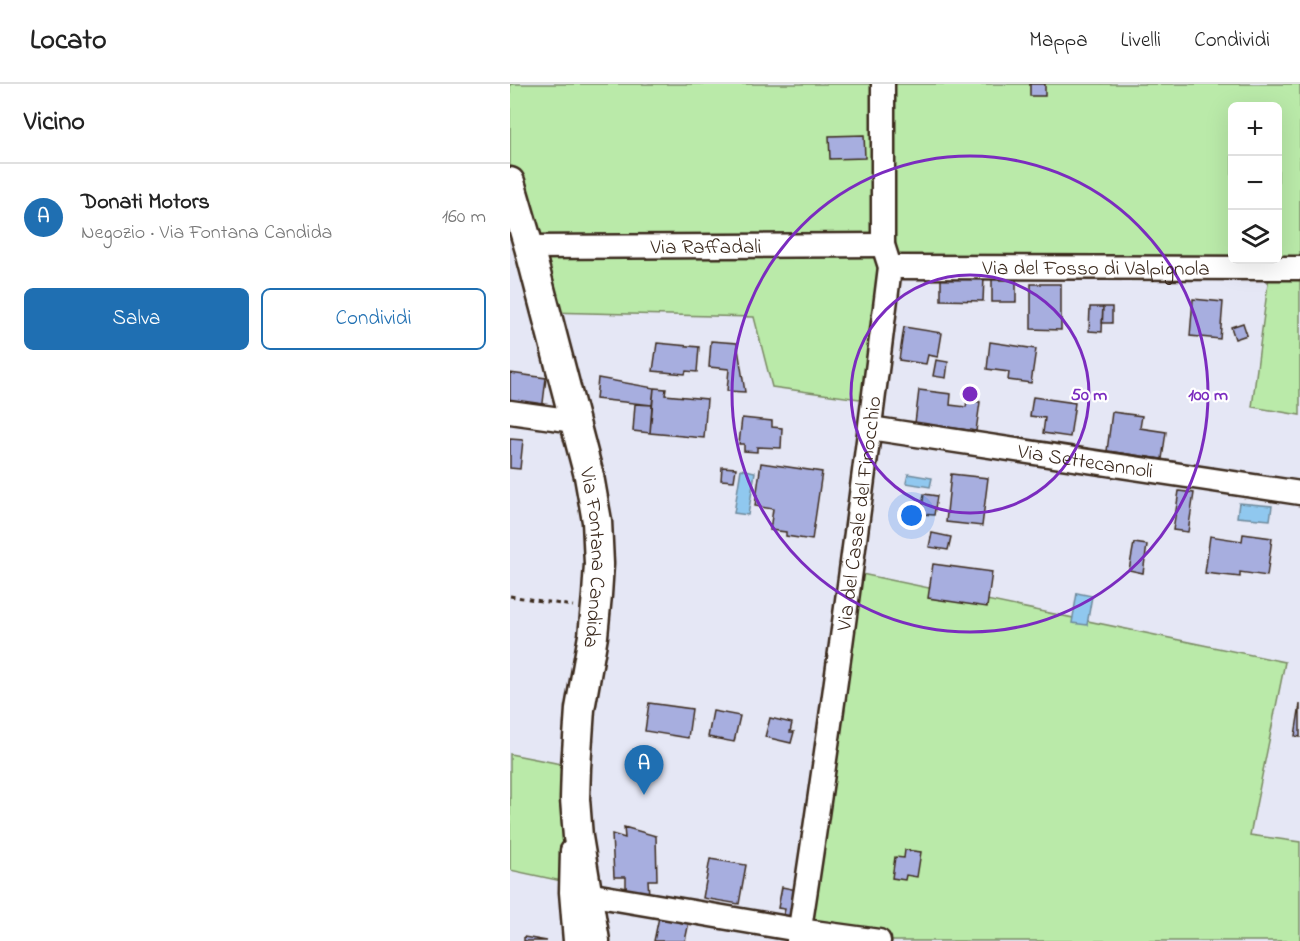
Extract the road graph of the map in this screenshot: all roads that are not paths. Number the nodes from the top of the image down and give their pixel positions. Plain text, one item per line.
1 (883, 84) edge
2 (510, 182) edge
3 (883, 245) junction
4 (529, 247) junction
5 (890, 267) junction
6 (1300, 268) edge
7 (510, 412) edge
8 (574, 421) junction
9 (870, 428) junction
10 (1300, 493) edge
11 (577, 826) junction
12 (587, 894) junction
13 (799, 935) edge
14 (575, 941) edge
15 (595, 941) edge
16 (879, 941) edge

1 - 3 street, Via del Casale del Finocchio
2 - 4 main road, Via Fontana Candida
3 - 4 street, Via Raffadali
3 - 5 street, Via del Casale del Finocchio
4 - 8 main road, Via Fontana Candida
5 - 6 street, Via del Fosso di Valpignola
5 - 9 street, Via del Casale del Finocchio
7 - 8 street
8 - 11 main road, Via Fontana Candida
9 - 10 street, Via Settecannoli
9 - 13 street, Via del Casale del Finocchio
11 - 12 main road, Via Fontana Candida
11 - 14 street
12 - 13 street
12 - 15 main road, Via Fontana Candida
13 - 16 street

